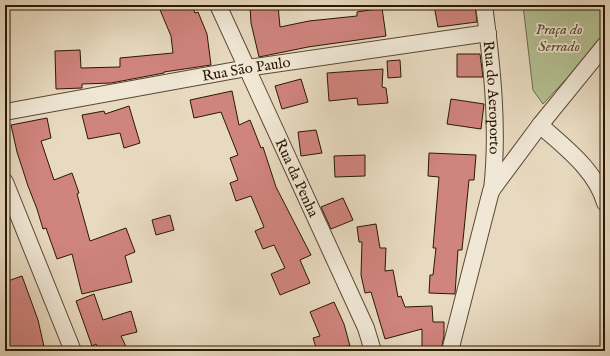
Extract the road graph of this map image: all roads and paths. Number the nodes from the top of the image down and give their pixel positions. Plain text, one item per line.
1 (218, 5) edge
2 (484, 5) edge
3 (488, 33) junction
4 (605, 45) edge
5 (247, 68) junction
6 (5, 112) edge
7 (540, 125) junction
8 (5, 182) edge
9 (491, 191) junction
10 (605, 203) edge
11 (73, 351) edge
12 (373, 351) edge
13 (450, 351) edge

1 - 5 street, Rua da Penha
2 - 3 street, Rua do Aeroporto
3 - 5 street, Rua São Paulo
3 - 9 street, Rua do Aeroporto
4 - 7 street
5 - 6 street, Rua São Paulo
5 - 12 street, Rua da Penha
7 - 9 street
7 - 10 street
8 - 11 street
9 - 13 street

